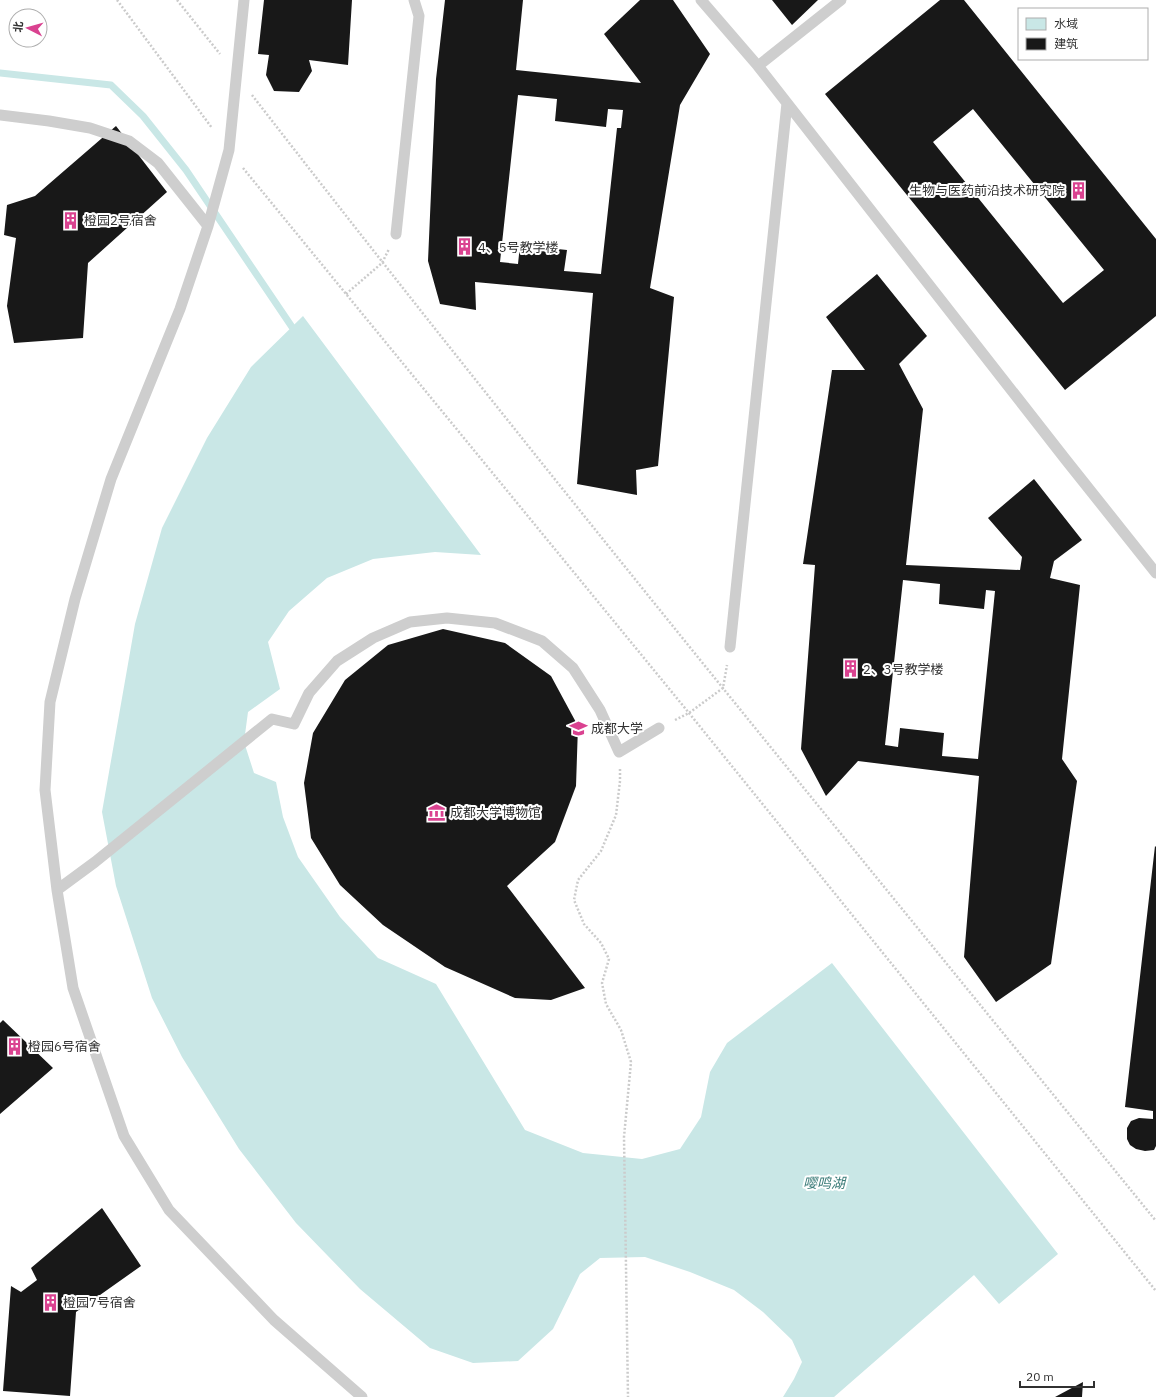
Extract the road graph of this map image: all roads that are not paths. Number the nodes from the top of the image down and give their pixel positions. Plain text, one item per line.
1 (244, 0) edge
2 (414, 0) edge
3 (701, 0) edge
4 (841, 0) edge
5 (758, 66) junction
6 (788, 103) junction
7 (0, 115) edge
8 (208, 224) junction
9 (396, 234) road end
10 (1156, 573) edge
11 (730, 647) road end
12 (659, 728) road end
13 (57, 890) junction
14 (362, 1397) edge

1 - 8 lane
2 - 9 lane
3 - 5 lane
4 - 5 lane
5 - 6 lane
6 - 10 lane
6 - 11 lane
7 - 8 lane
8 - 13 lane
12 - 13 lane
13 - 14 lane

